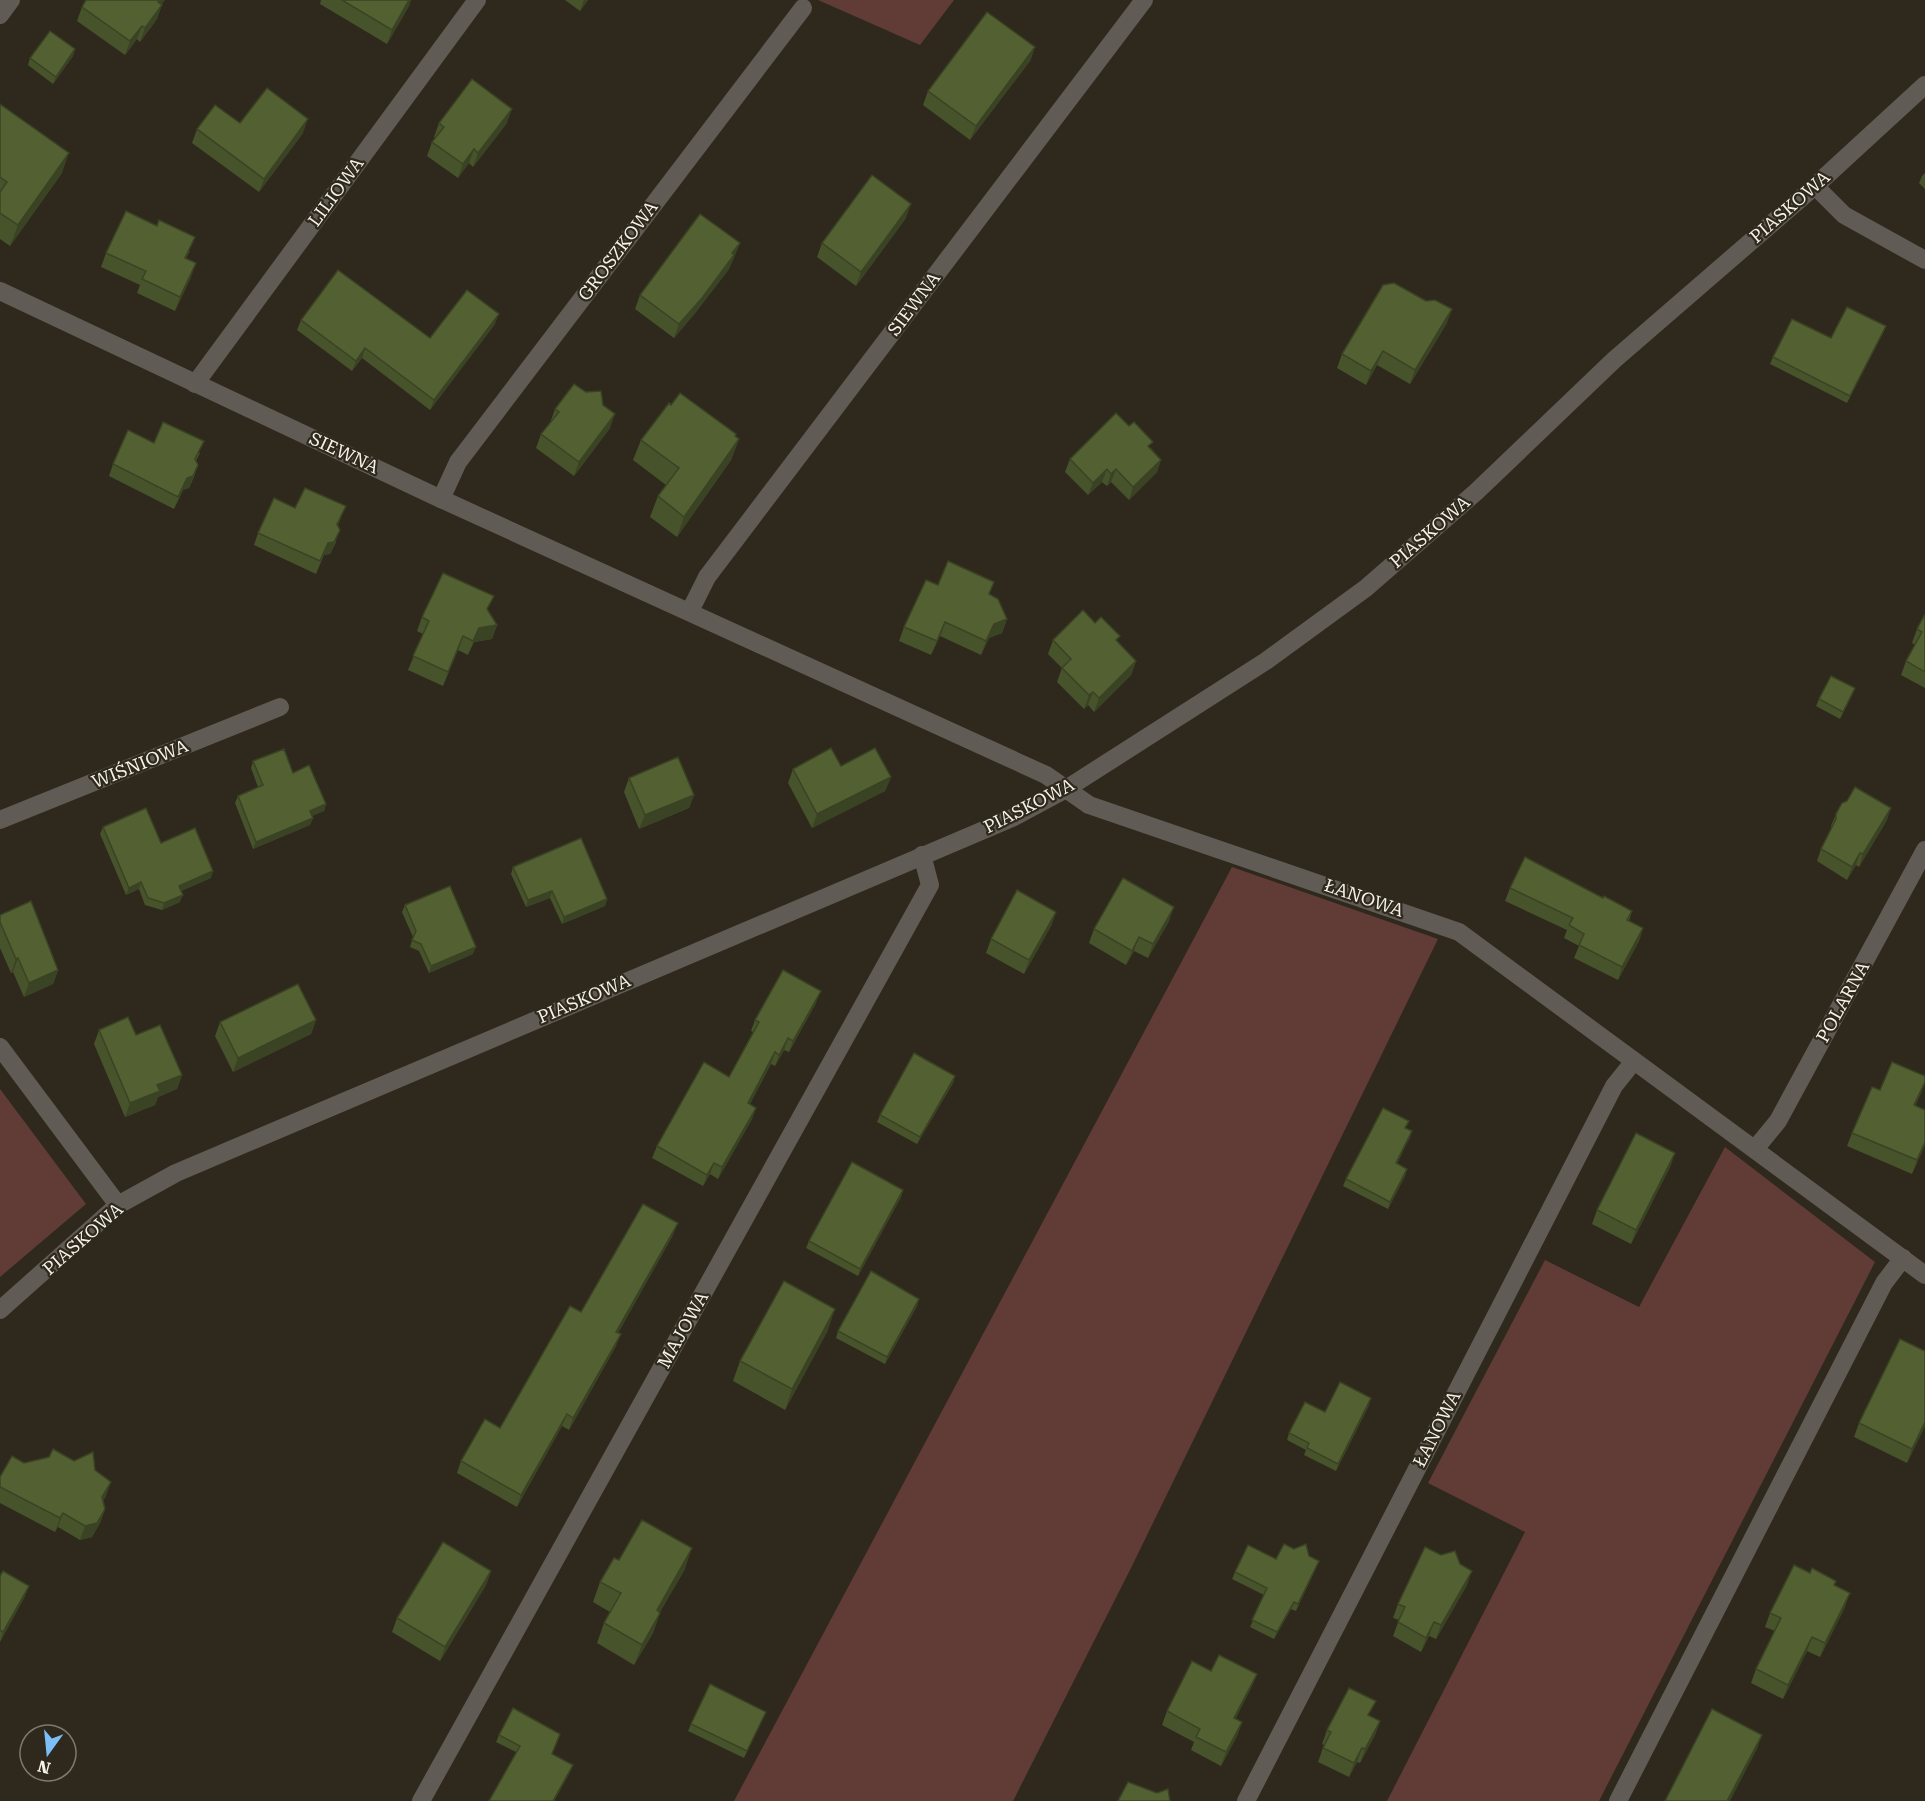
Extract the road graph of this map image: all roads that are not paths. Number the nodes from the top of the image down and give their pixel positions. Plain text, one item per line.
1 (11, 0) edge
2 (477, 0) edge
3 (1144, 0) edge
4 (803, 8) dead end
5 (0, 15) edge
6 (1925, 85) edge
7 (1815, 186) junction
8 (1925, 260) edge
9 (0, 291) edge
10 (195, 384) junction
11 (441, 499) junction
12 (690, 611) junction
13 (280, 707) dead end
14 (1066, 789) junction
15 (0, 820) edge
16 (1925, 850) edge
17 (922, 855) junction
18 (0, 1047) edge
19 (1634, 1061) junction
20 (1755, 1149) junction
21 (118, 1205) junction
22 (1903, 1258) junction
23 (1925, 1275) edge
24 (0, 1310) edge
25 (421, 1801) edge
26 (1246, 1801) edge
27 (1618, 1801) edge

1 - 5 street
2 - 10 street, LILIOWA
3 - 12 street, SIEWNA
4 - 11 street, GROSZKOWA
6 - 7 street, PIASKOWA
7 - 8 street
7 - 14 street, PIASKOWA
9 - 10 street, SIEWNA
10 - 11 street, SIEWNA
11 - 12 street, SIEWNA
12 - 14 street, SIEWNA
13 - 15 street, WIŚNIOWA
14 - 17 street, PIASKOWA
14 - 19 street, ŁANOWA
16 - 20 street, POLARNA
17 - 21 street, PIASKOWA
17 - 25 street, MAJOWA
18 - 21 street
19 - 20 street, ŁANOWA
19 - 26 street, ŁANOWA
20 - 22 street, ŁANOWA
21 - 24 street, PIASKOWA
22 - 23 street, ŁANOWA
22 - 27 street

